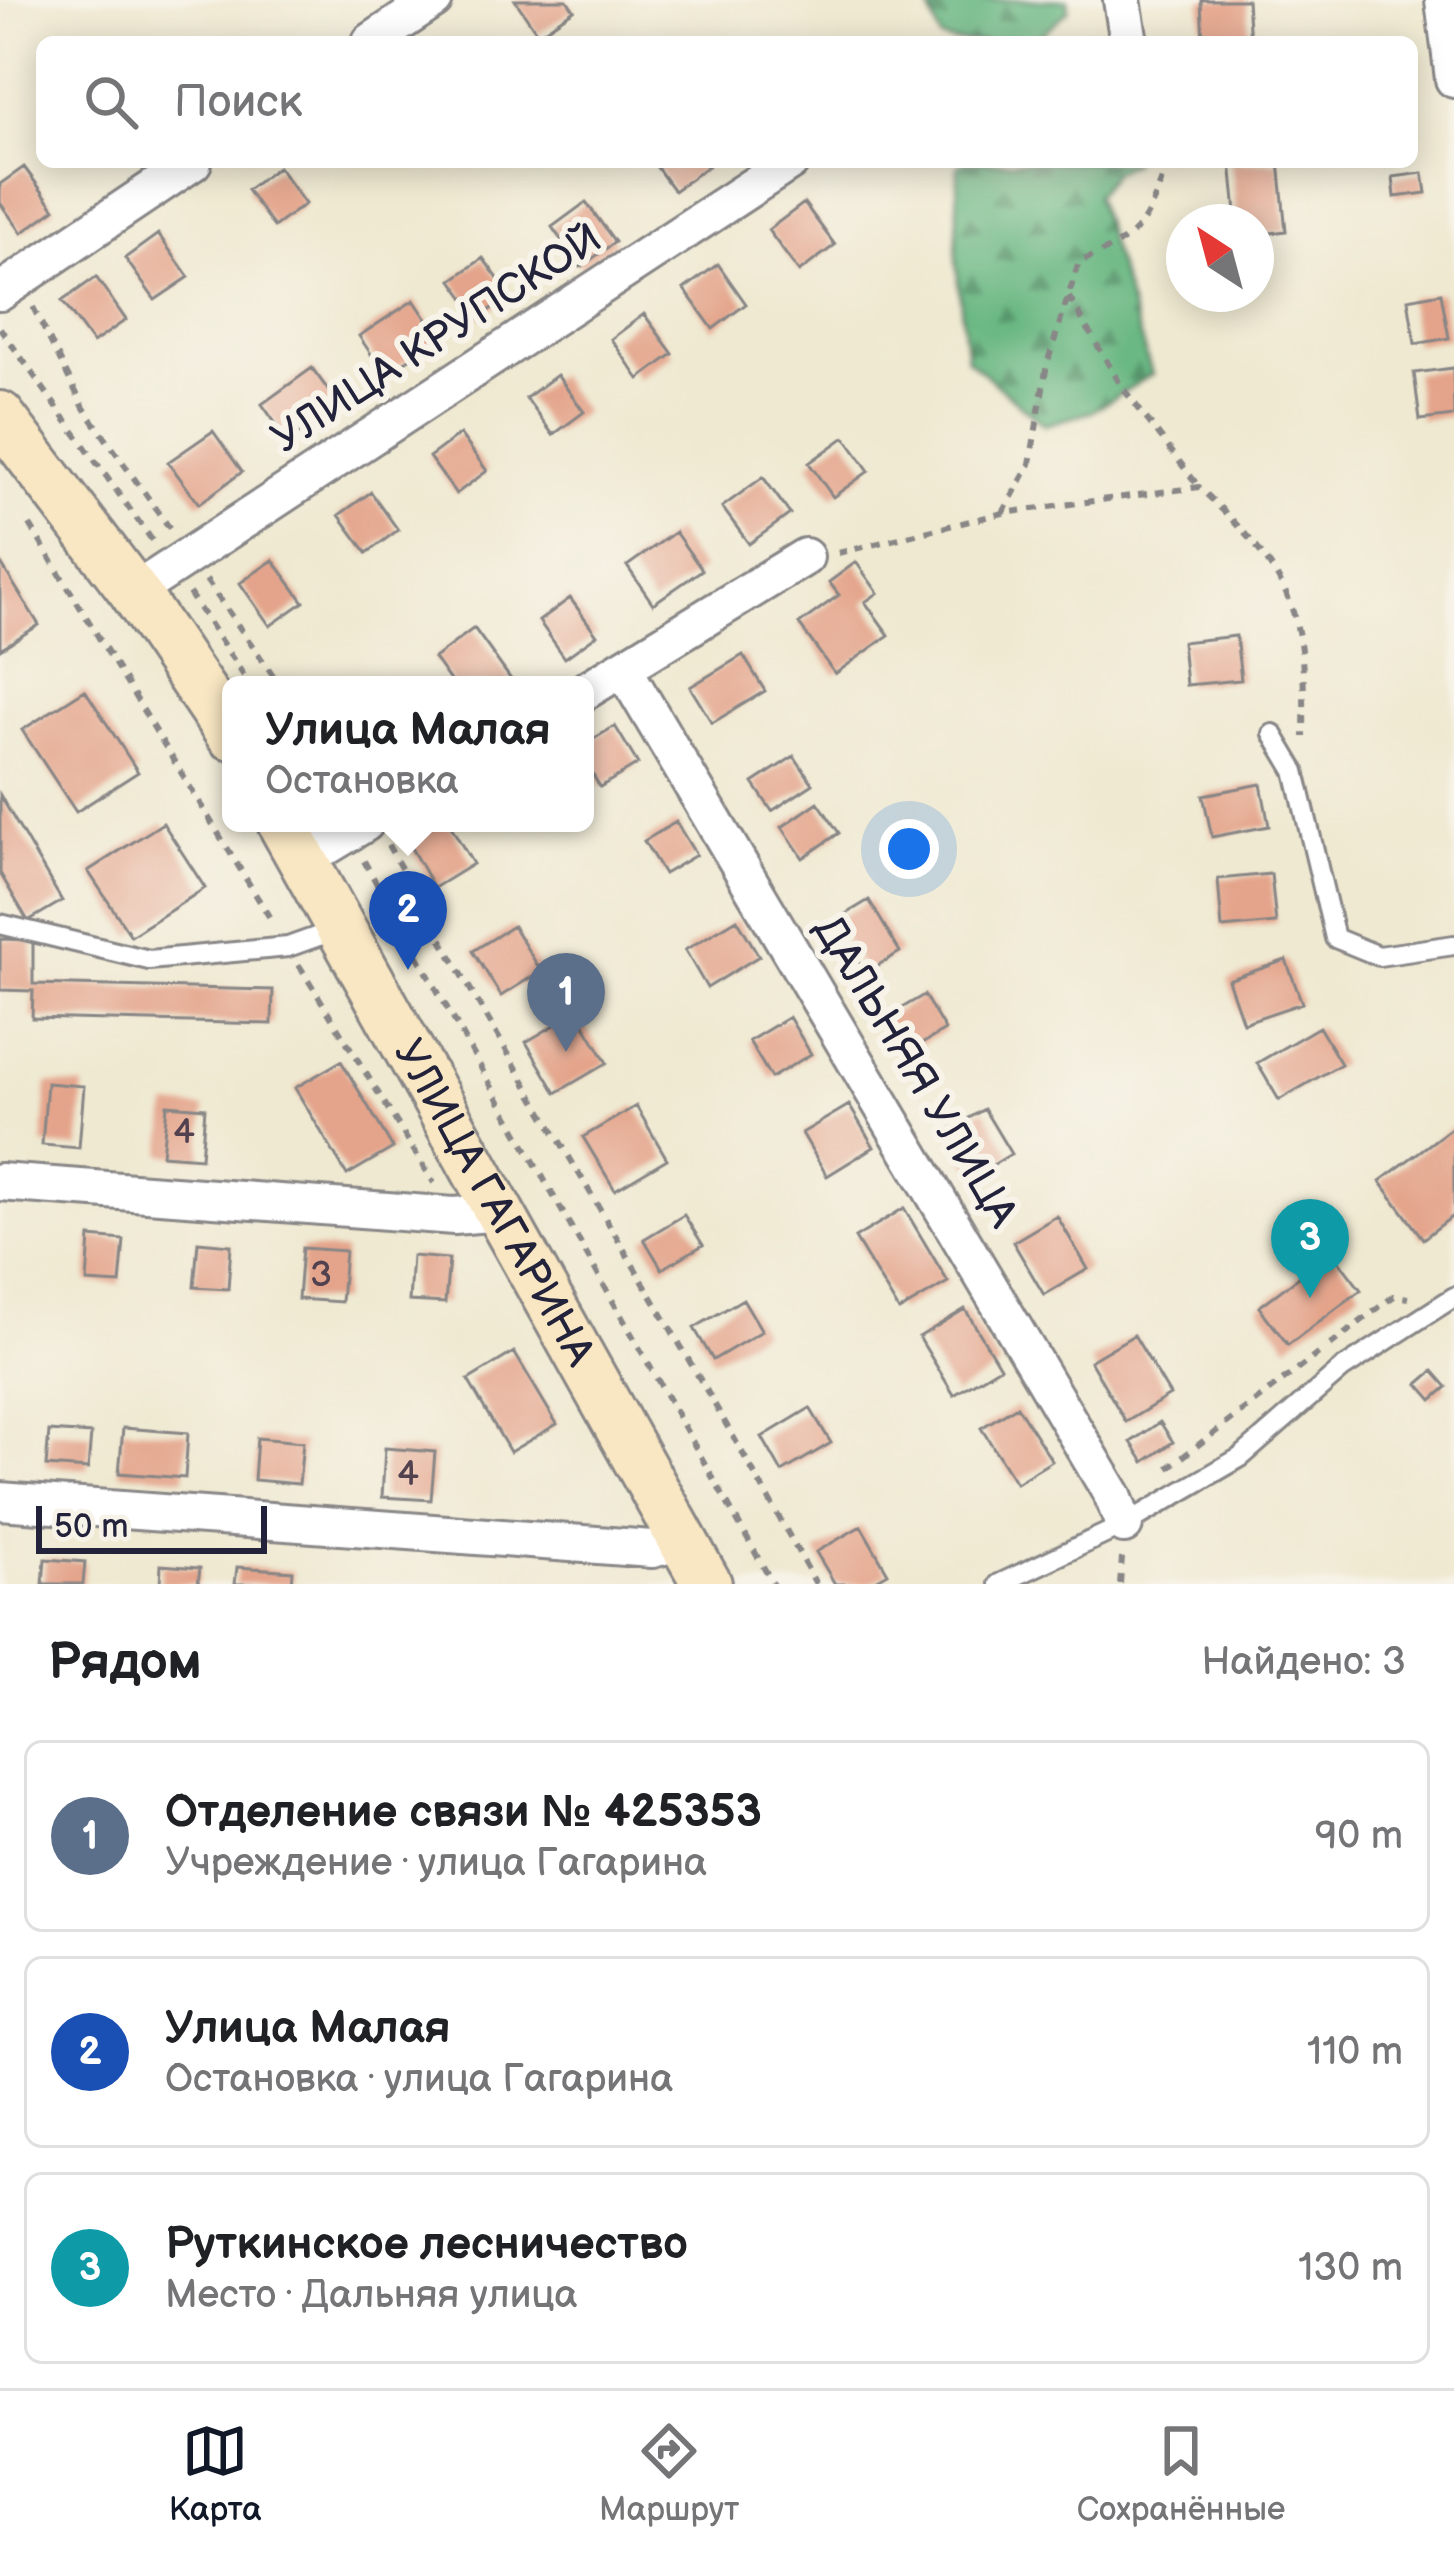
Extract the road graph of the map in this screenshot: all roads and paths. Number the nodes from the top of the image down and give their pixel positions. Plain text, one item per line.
1 (434, 0) edge
2 (1121, 0) edge
3 (1444, 0) edge
4 (380, 36) edge
5 (1128, 36) edge
6 (1454, 79) edge
7 (184, 168) edge
8 (781, 168) edge
9 (1166, 168) edge
10 (10, 285) edge
11 (1068, 295) junction
12 (0, 328) edge
13 (0, 416) edge
14 (1199, 487) junction
15 (1003, 513) junction
16 (24, 514) dead end
17 (792, 566) joint
18 (165, 572) junction
19 (623, 668) junction
20 (243, 676) edge
21 (271, 676) edge
22 (594, 686) edge
23 (222, 713) edge
24 (1273, 734) dead end
25 (1295, 771) junction
26 (367, 833) edge
27 (293, 841) edge
28 (0, 924) edge
29 (342, 927) junction
30 (288, 947) junction
31 (1452, 951) edge
32 (0, 1182) edge
33 (477, 1214) junction
34 (1448, 1300) edge
35 (0, 1501) edge
36 (1120, 1516) junction
37 (682, 1541) junction
38 (707, 1584) edge
39 (772, 1584) edge
40 (816, 1584) edge
41 (999, 1584) edge

1 - 4 street
2 - 5 street
3 - 6 street
7 - 10 street
8 - 18 street, УЛИЦА КРУПСКОЙ
9 - 11 path
10 - 18 path
11 - 14 path
11 - 15 path
12 - 18 path
13 - 18 main road
14 - 15 path
14 - 25 path
15 - 17 path
16 - 30 path
17 - 19 street
18 - 20 path
18 - 21 path
18 - 23 main road
19 - 22 street
19 - 36 street, ДАЛЬНЯЯ УЛИЦА
24 - 25 lane
25 - 31 lane
26 - 27 street
26 - 39 path
26 - 40 path
27 - 29 main road, УЛИЦА ГАГАРИНА
28 - 30 lane
29 - 30 lane
29 - 33 main road, УЛИЦА ГАГАРИНА
30 - 33 path
32 - 33 street
33 - 37 main road, УЛИЦА ГАГАРИНА
34 - 36 lane
34 - 36 path
35 - 37 street
36 - 41 lane
37 - 38 main road, УЛИЦА ГАГАРИНА

